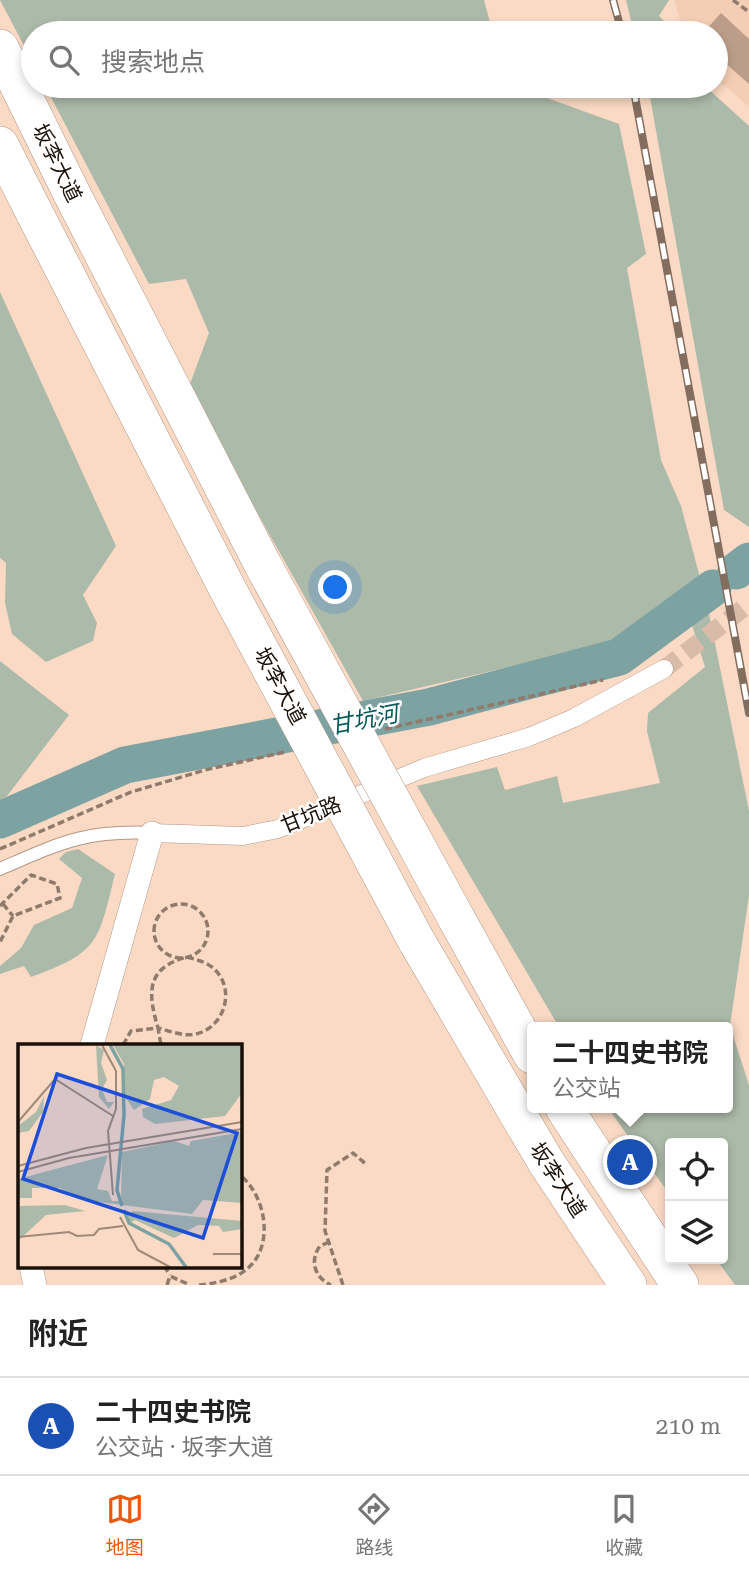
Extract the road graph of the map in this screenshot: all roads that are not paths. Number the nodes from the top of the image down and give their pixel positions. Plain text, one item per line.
1 (0, 48) edge
2 (21, 91) edge
3 (25, 98) edge
4 (0, 145) edge
5 (664, 669) tunnel mouth
6 (152, 833) junction
7 (0, 869) edge
8 (92, 1044) edge
9 (527, 1046) edge
10 (567, 1113) edge
11 (628, 1285) edge
12 (680, 1285) edge

1 - 2 main road, 坂李大道, bridge
3 - 9 main road, 坂李大道, bridge
4 - 11 main road, 坂李大道, bridge
5 - 6 street, 甘坑路
6 - 7 lane
6 - 8 street
10 - 12 main road, 坂李大道

